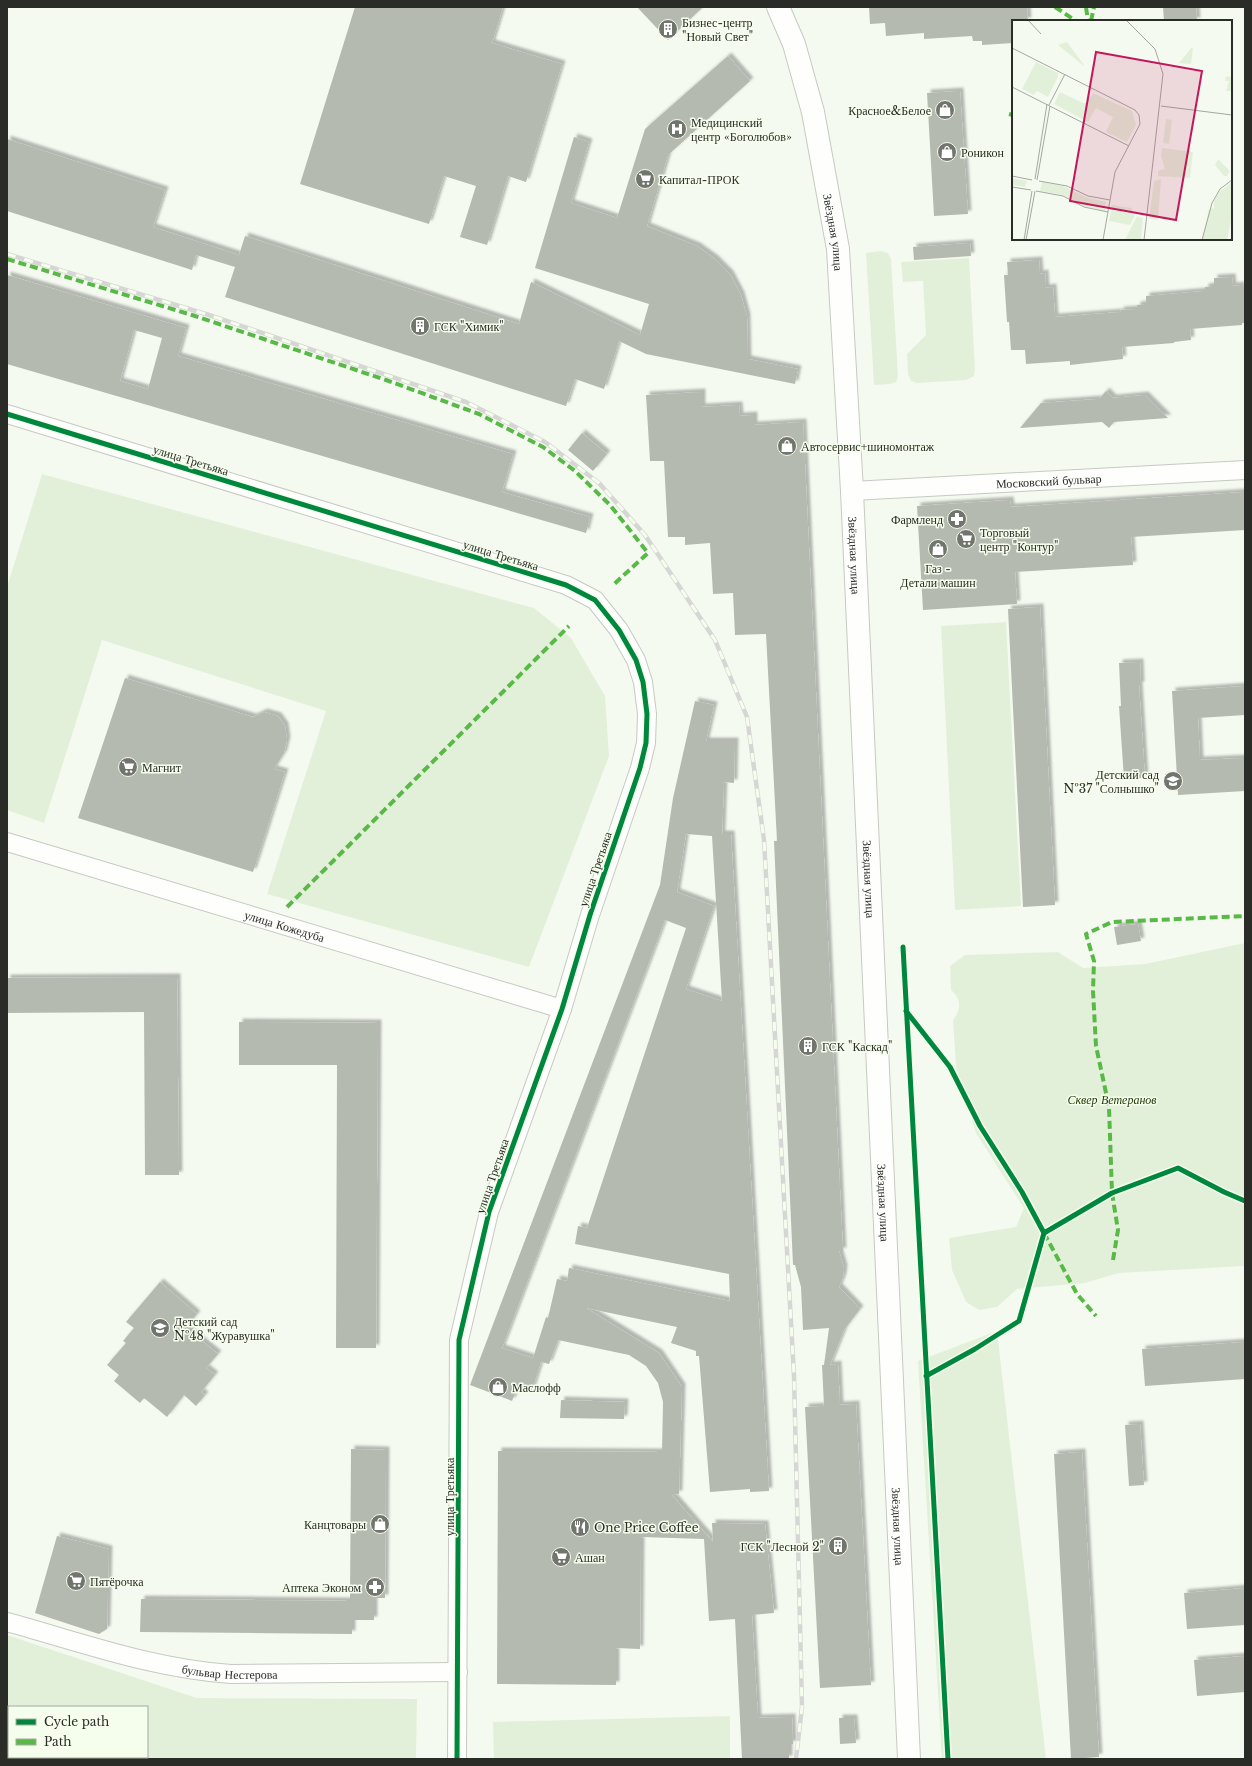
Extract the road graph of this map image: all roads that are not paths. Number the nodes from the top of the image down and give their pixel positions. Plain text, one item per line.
1 (778, 7) edge
2 (7, 414) edge
3 (1245, 470) edge
4 (852, 491) junction
5 (7, 842) edge
6 (562, 1009) junction
7 (7, 1622) edge
8 (458, 1672) junction
9 (457, 1759) edge
10 (909, 1759) edge

1 - 4 main road, Звёздная улица
2 - 6 street, улица Третьяка
3 - 4 street, Московский бульвар
4 - 10 main road, Звёздная улица
5 - 6 street, улица Кожедуба
6 - 8 street, улица Третьяка
7 - 8 street, бульвар Нестерова
8 - 9 street, улица Третьяка

